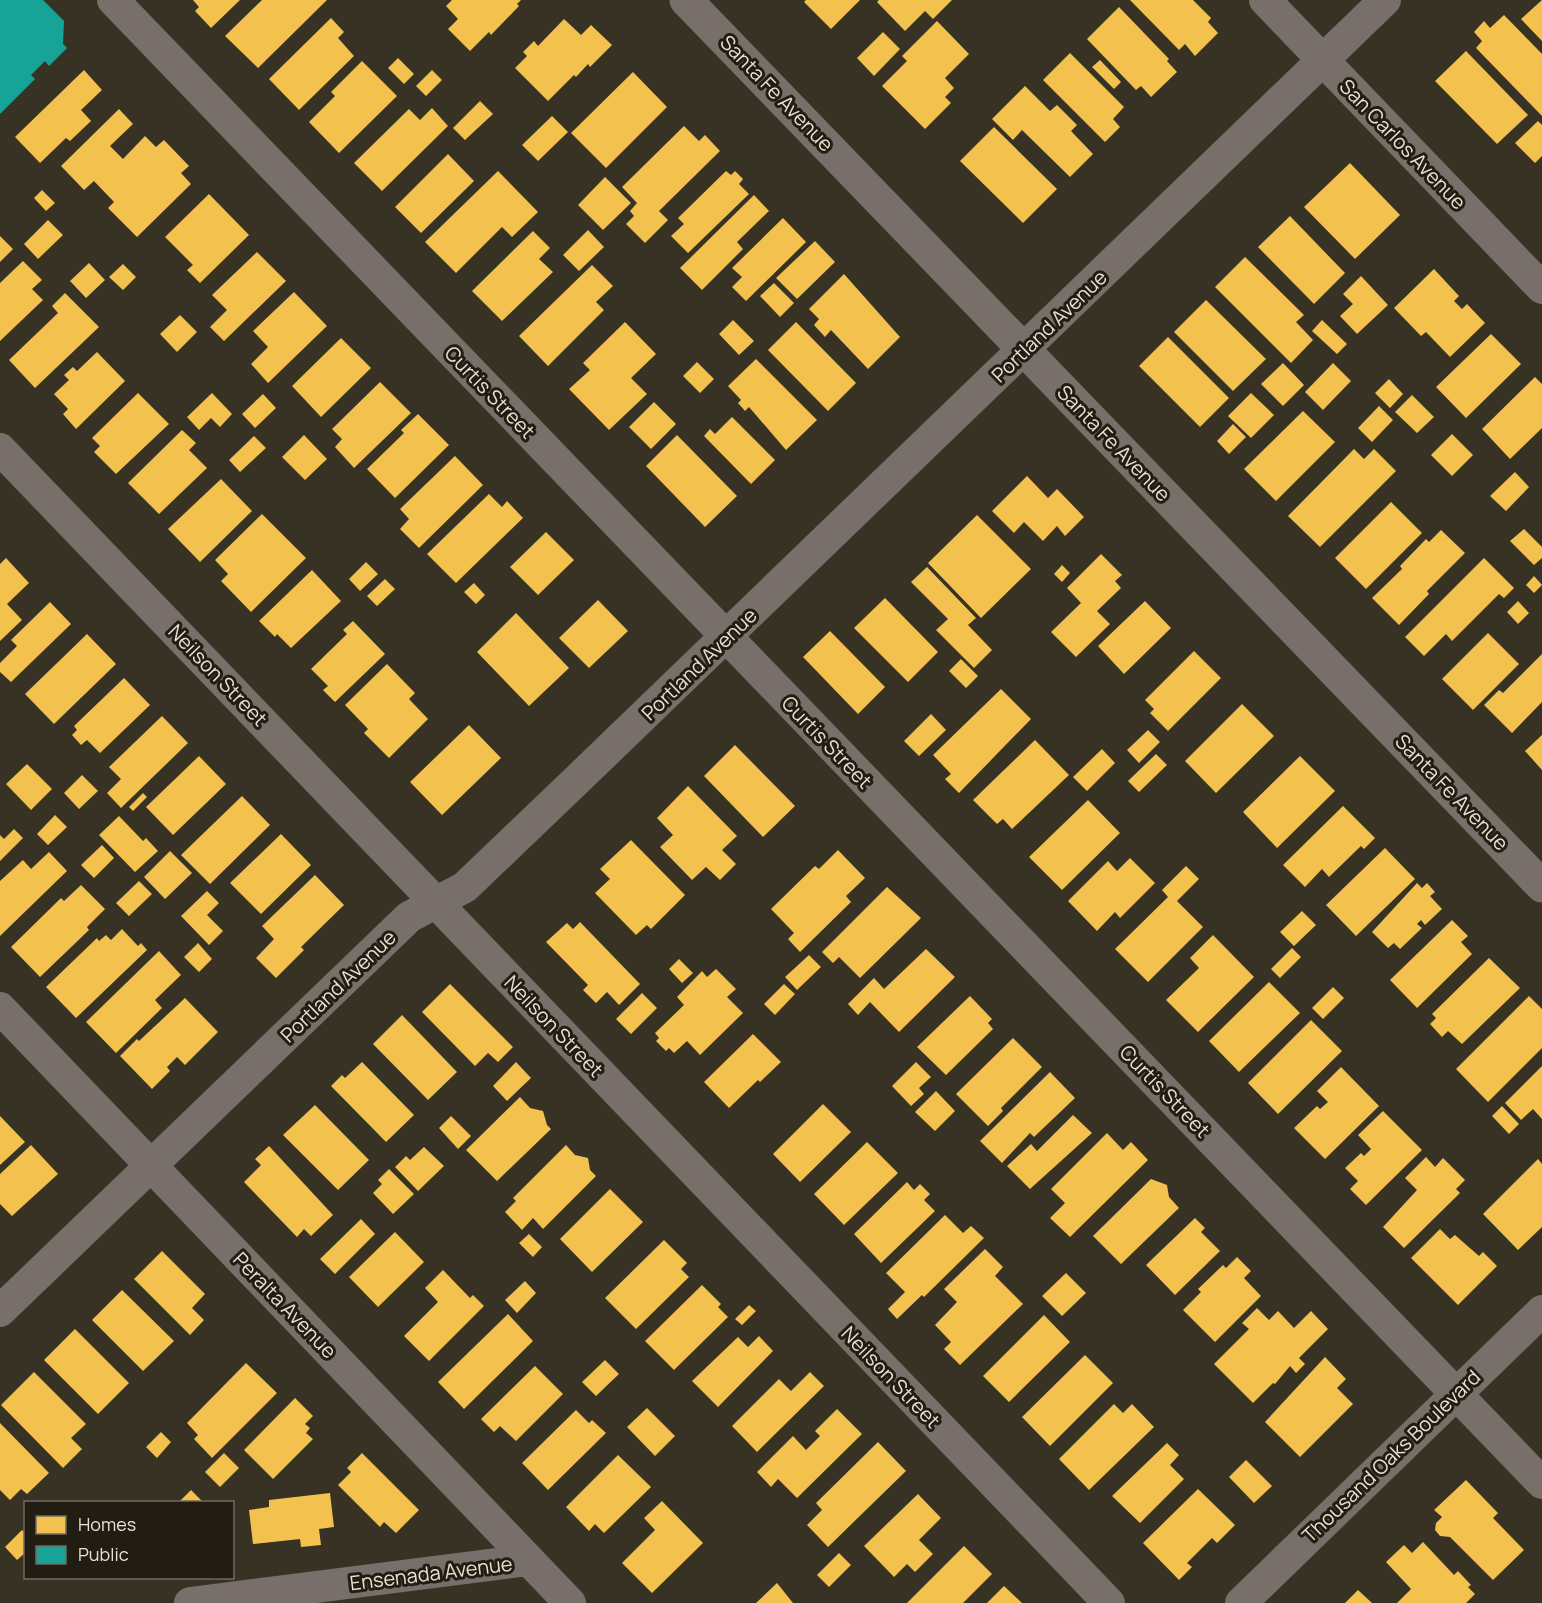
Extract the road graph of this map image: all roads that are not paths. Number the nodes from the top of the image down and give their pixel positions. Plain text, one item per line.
1 (112, 0) edge
2 (686, 0) edge
3 (1265, 0) edge
4 (1385, 0) edge
5 (1323, 61) junction
6 (1542, 288) edge
7 (1024, 349) junction
8 (0, 449) edge
9 (726, 637) junction
10 (1542, 886) edge
11 (436, 903) junction
12 (0, 1008) edge
13 (152, 1165) junction
14 (0, 1311) edge
15 (1542, 1311) edge
16 (1456, 1393) junction
17 (1542, 1483) edge
18 (528, 1560) junction
19 (190, 1603) edge
20 (570, 1603) edge
21 (1109, 1603) edge
22 (1241, 1603) edge

1 - 9 street, Curtis Street
2 - 7 street, Santa Fe Avenue
3 - 5 street, San Carlos Avenue
4 - 5 street, Portland Avenue
5 - 6 street, San Carlos Avenue
5 - 7 street, Portland Avenue
7 - 9 street, Portland Avenue
7 - 10 street, Santa Fe Avenue
8 - 11 street, Neilson Street
9 - 11 street, Portland Avenue
9 - 16 street, Curtis Street
11 - 13 street, Portland Avenue
11 - 21 street, Neilson Street
12 - 13 street, Peralta Avenue
13 - 14 street, Portland Avenue
13 - 18 street, Peralta Avenue
15 - 16 street, Thousand Oaks Boulevard
16 - 17 street, Curtis Street
16 - 22 street, Thousand Oaks Boulevard
18 - 19 street, Ensenada Avenue
18 - 20 street, Peralta Avenue

